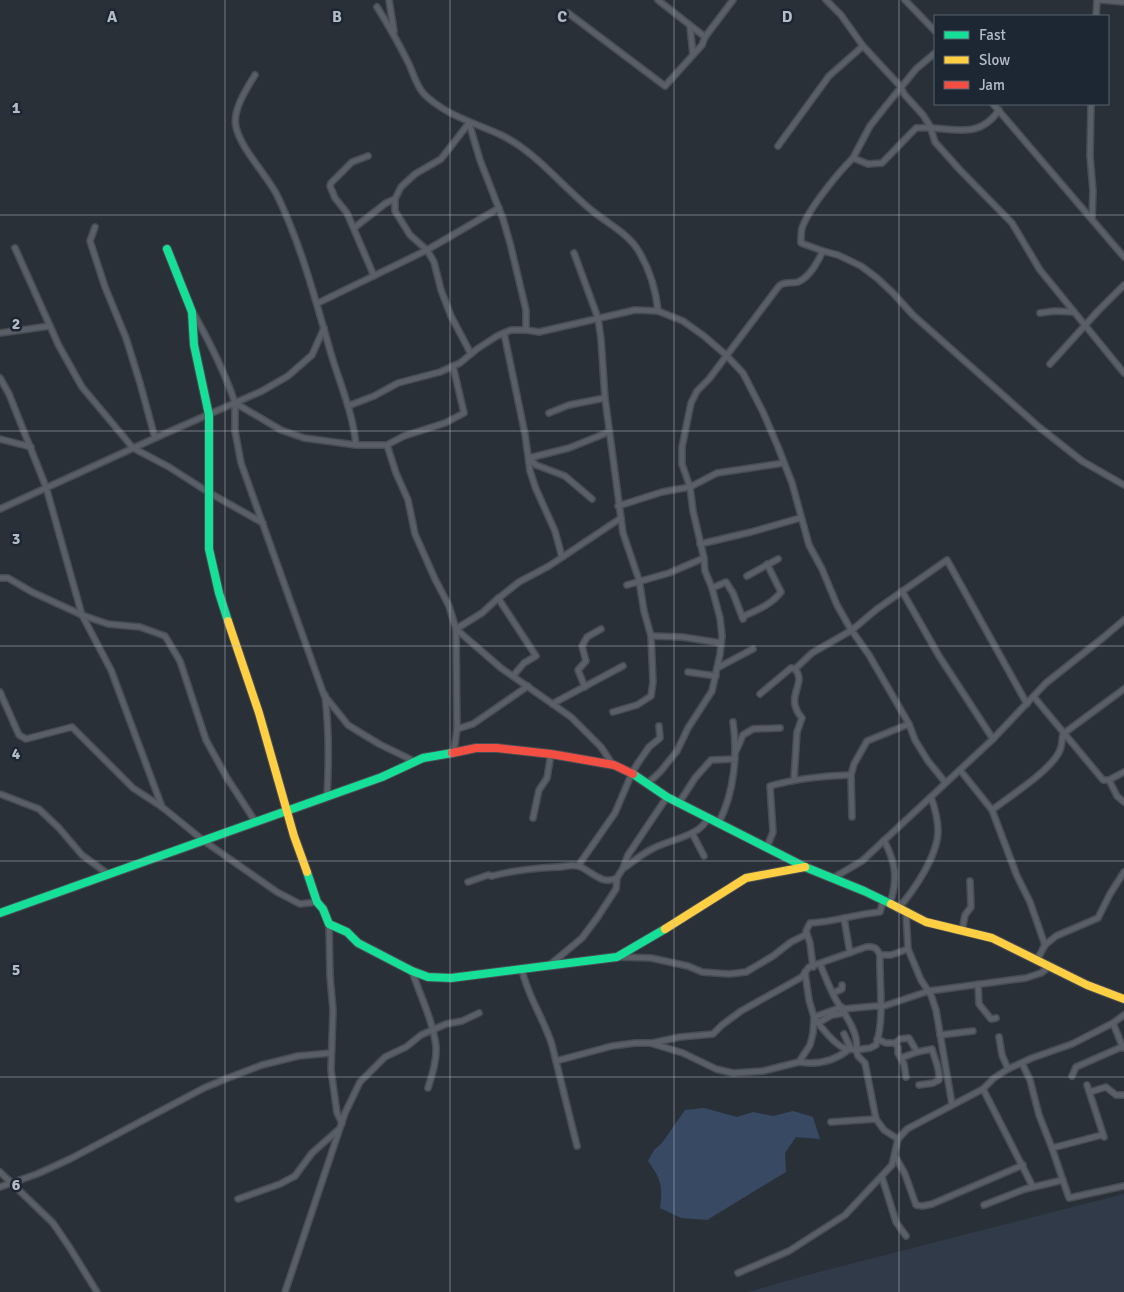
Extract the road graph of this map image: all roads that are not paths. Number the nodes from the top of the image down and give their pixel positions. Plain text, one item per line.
1 (389, 0) edge
2 (658, 0) edge
3 (733, 0) edge
4 (826, 0) edge
5 (905, 0) edge
6 (1099, 0) edge
7 (1124, 2) edge
8 (377, 8) dead end
9 (568, 13) dead end
10 (1096, 15) edge
11 (690, 26) junction
12 (934, 30) edge
13 (705, 37) junction
14 (396, 39) junction
15 (863, 46) junction
16 (934, 54) edge
17 (693, 56) junction
18 (255, 74) dead end
19 (901, 87) junction
20 (994, 105) edge
21 (1091, 105) edge
22 (999, 110) junction
23 (469, 123) junction
24 (930, 126) junction
25 (778, 146) dead end
26 (368, 156) dead end
27 (853, 158) junction
28 (395, 199) junction
29 (498, 208) junction
30 (1092, 219) junction
31 (95, 227) dead end
32 (354, 228) junction
33 (15, 248) dead end
34 (168, 249) dead end
35 (427, 250) junction
36 (824, 251) junction
37 (574, 253) dead end
38 (1124, 257) edge
39 (374, 276) junction
40 (1124, 285) edge
41 (318, 303) junction
42 (658, 311) junction
43 (192, 312) junction
44 (1074, 312) junction
45 (1040, 313) dead end
46 (598, 318) junction
47 (50, 326) junction
48 (1086, 326) junction
49 (325, 328) junction
50 (526, 330) junction
51 (0, 333) edge
52 (504, 333) junction
53 (471, 354) junction
54 (726, 355) junction
55 (1050, 364) dead end
56 (453, 366) junction
57 (1124, 373) edge
58 (0, 378) edge
59 (605, 398) junction
60 (235, 403) junction
61 (348, 406) junction
62 (549, 413) dead end
63 (209, 415) junction
64 (609, 432) junction
65 (155, 438) junction
66 (0, 439) edge
67 (356, 445) junction
68 (387, 445) junction
69 (31, 448) junction
70 (133, 448) junction
71 (529, 458) junction
72 (784, 463) junction
73 (1124, 485) edge
74 (46, 487) junction
75 (690, 487) junction
76 (208, 492) junction
77 (592, 500) dead end
78 (618, 506) junction
79 (0, 509) edge
80 (620, 518) junction
81 (800, 518) junction
82 (263, 523) junction
83 (700, 544) junction
84 (562, 557) junction
85 (704, 558) junction
86 (778, 559) dead end
87 (767, 564) junction
88 (748, 576) dead end
89 (0, 578) edge
90 (640, 580) junction
91 (627, 585) dead end
92 (712, 588) junction
93 (902, 590) junction
94 (498, 598) junction
95 (82, 615) junction
96 (1124, 620) edge
97 (456, 629) junction
98 (601, 629) dead end
99 (852, 630) junction
100 (651, 636) junction
101 (721, 643) junction
102 (752, 650) dead end
103 (623, 666) dead end
104 (717, 668) junction
105 (796, 669) junction
106 (688, 672) dead end
107 (513, 676) junction
108 (716, 676) junction
109 (528, 686) junction
110 (585, 687) junction
111 (1124, 689) edge
112 (0, 692) edge
113 (760, 694) dead end
114 (324, 695) junction
115 (1034, 697) junction
116 (552, 704) junction
117 (1027, 704) junction
118 (613, 712) dead end
119 (733, 722) dead end
120 (910, 724) junction
121 (659, 726) dead end
122 (780, 728) dead end
123 (457, 729) junction
124 (1063, 734) junction
125 (993, 739) junction
126 (454, 752) junction
127 (551, 754) junction
128 (735, 756) junction
129 (414, 761) junction
130 (614, 766) junction
131 (960, 770) junction
132 (1124, 772) edge
133 (632, 773) junction
134 (851, 775) junction
135 (794, 779) junction
136 (1109, 780) junction
137 (945, 782) junction
138 (647, 784) junction
139 (0, 794) edge
140 (327, 796) junction
141 (667, 797) junction
142 (931, 797) junction
143 (1124, 802) edge
144 (678, 803) junction
145 (162, 807) junction
146 (286, 810) junction
147 (992, 810) junction
148 (708, 817) junction
149 (852, 817) dead end
150 (533, 818) dead end
151 (255, 821) junction
152 (719, 822) junction
153 (692, 833) junction
154 (884, 840) junction
155 (204, 841) junction
156 (767, 847) junction
157 (704, 856) dead end
158 (578, 866) junction
159 (623, 868) junction
160 (805, 868) junction
161 (1124, 872) edge
162 (108, 874) junction
163 (617, 878) junction
164 (833, 878) junction
165 (970, 881) dead end
166 (468, 882) dead end
167 (317, 902) junction
168 (887, 902) junction
169 (898, 908) junction
170 (0, 913) edge
171 (906, 913) junction
172 (844, 918) junction
173 (329, 924) junction
174 (962, 931) junction
175 (807, 934) junction
176 (1045, 944) junction
177 (908, 949) junction
178 (850, 953) junction
179 (880, 956) junction
180 (617, 957) junction
181 (1037, 960) junction
182 (820, 964) junction
183 (813, 967) junction
184 (1049, 967) junction
185 (538, 968) junction
186 (522, 970) junction
187 (412, 971) junction
188 (805, 972) junction
189 (978, 984) junction
190 (842, 985) dead end
191 (929, 991) junction
192 (833, 993) junction
193 (1124, 999) edge
194 (881, 1007) junction
195 (843, 1010) junction
196 (479, 1013) dead end
197 (1124, 1016) edge
198 (814, 1017) junction
199 (996, 1018) dead end
200 (818, 1022) junction
201 (1113, 1023) junction
202 (432, 1030) junction
203 (973, 1031) dead end
204 (844, 1034) dead end
205 (940, 1035) junction
206 (999, 1037) dead end
207 (878, 1039) junction
208 (650, 1043) junction
209 (895, 1043) junction
210 (1124, 1047) edge
211 (852, 1049) junction
212 (917, 1052) junction
213 (331, 1053) junction
214 (901, 1058) junction
215 (556, 1061) junction
216 (799, 1062) junction
217 (1022, 1062) junction
218 (1008, 1069) junction
219 (1072, 1076) dead end
220 (906, 1077) dead end
221 (919, 1085) dead end
222 (1087, 1085) dead end
223 (428, 1088) dead end
224 (983, 1089) junction
225 (1090, 1092) junction
226 (1124, 1095) edge
227 (952, 1104) junction
228 (876, 1119) junction
229 (831, 1122) dead end
230 (341, 1125) junction
231 (898, 1139) junction
232 (577, 1146) dead end
233 (1052, 1148) junction
234 (895, 1156) junction
235 (1023, 1165) junction
236 (0, 1172) edge
237 (882, 1176) junction
238 (1063, 1180) junction
239 (11, 1183) junction
240 (1124, 1186) edge
241 (0, 1187) edge
242 (1033, 1187) junction
243 (238, 1199) dead end
244 (984, 1205) dead end
245 (906, 1236) dead end
246 (738, 1273) dead end
247 (97, 1292) edge
248 (285, 1292) edge

1 - 14 street
2 - 11 street
3 - 13 street
4 - 15 street
5 - 12 street
6 - 7 street
6 - 10 street
8 - 14 street
9 - 17 street
11 - 13 street
11 - 17 street
13 - 17 street
14 - 23 street
15 - 19 street
15 - 25 street
16 - 19 street
18 - 41 street
19 - 24 street
19 - 27 street
20 - 22 street
21 - 30 street
22 - 24 street
22 - 30 street
23 - 28 street
23 - 29 street
23 - 42 street
24 - 27 street
24 - 44 street
26 - 32 street
27 - 36 street
28 - 32 street
28 - 35 street
29 - 35 street
29 - 50 street
30 - 38 street
31 - 65 street
32 - 39 street
33 - 47 street
34 - 43 street
35 - 39 street
35 - 53 street
36 - 54 street
36 - 73 street
37 - 46 street
39 - 41 street
40 - 48 street
41 - 49 street
42 - 46 street
42 - 54 street
43 - 60 street
43 - 63 street
44 - 45 street
44 - 48 street
46 - 50 street
46 - 59 street
47 - 51 street
47 - 70 street
48 - 55 street
48 - 57 street
49 - 60 street
49 - 61 street
50 - 52 street
52 - 53 street
52 - 71 street
53 - 56 street
54 - 72 street
54 - 75 street
56 - 61 street
56 - 68 street
58 - 69 street
59 - 62 street
59 - 64 street
60 - 63 street
60 - 67 street
60 - 82 street
61 - 67 street
63 - 65 street
63 - 76 street
64 - 71 street
64 - 78 street
65 - 70 street
66 - 69 street
67 - 68 street
68 - 97 street
69 - 74 street
70 - 74 street
70 - 76 street
71 - 77 street
71 - 84 street
72 - 75 street
72 - 81 street
74 - 79 street
74 - 95 street
75 - 78 street
75 - 83 street
76 - 82 street
76 - 146 street
78 - 80 street
80 - 84 street
80 - 90 street
81 - 83 street
81 - 99 street
82 - 114 street
83 - 85 street
84 - 94 street
85 - 90 street
85 - 92 street
86 - 87 street
87 - 88 street
87 - 92 street
89 - 95 street
90 - 91 street
90 - 100 street
92 - 101 street
93 - 99 street
93 - 117 street
93 - 125 street
94 - 97 street
94 - 107 street
95 - 145 street
95 - 151 street
96 - 115 street
97 - 107 street
97 - 123 street
98 - 110 street
99 - 105 street
99 - 120 street
100 - 101 street
100 - 118 street
101 - 104 street
102 - 104 street
103 - 110 street
104 - 108 street
105 - 113 street
105 - 135 street
106 - 108 street
107 - 109 street
108 - 138 street
109 - 116 street
109 - 123 street
110 - 116 street
111 - 124 street
112 - 145 street
114 - 129 street
114 - 140 street
115 - 117 street
115 - 124 street
116 - 130 street
117 - 125 street
119 - 128 street
120 - 134 street
120 - 137 street
121 - 133 street
122 - 128 street
123 - 126 street
124 - 136 street
124 - 147 street
125 - 131 street
126 - 127 street
126 - 129 street
127 - 130 street
127 - 150 street
128 - 144 street
128 - 152 street
129 - 140 street
130 - 133 street
131 - 137 street
131 - 147 street
132 - 136 street
133 - 138 street
133 - 158 street
134 - 135 street
134 - 149 street
135 - 156 street
136 - 143 street
137 - 142 street
138 - 141 street
139 - 162 street
140 - 146 street
141 - 144 street
141 - 159 street
142 - 154 street
142 - 169 street
144 - 148 street
145 - 155 street
146 - 151 street
146 - 167 street
147 - 176 street
148 - 152 street
148 - 153 street
151 - 155 street
152 - 156 street
153 - 157 street
153 - 159 street
154 - 164 street
154 - 168 street
155 - 162 street
155 - 167 street
156 - 160 street
158 - 163 street
158 - 166 street
159 - 163 street
160 - 164 street
160 - 180 street
161 - 176 street
162 - 170 street
163 - 185 street
164 - 168 street
165 - 174 street
167 - 173 street
168 - 169 street
168 - 172 street
169 - 171 street
171 - 174 street
171 - 177 street
172 - 175 street
172 - 178 street
173 - 187 street
173 - 213 street
174 - 181 street
175 - 180 street
175 - 183 street
176 - 181 street
177 - 179 street
177 - 191 street
178 - 179 street
178 - 182 street
179 - 194 street
180 - 185 street
181 - 184 street
182 - 183 street
182 - 192 street
183 - 188 street
184 - 189 street
184 - 193 street
185 - 186 street
186 - 187 street
186 - 215 street
187 - 202 street
188 - 198 street
188 - 208 street
189 - 191 street
189 - 199 street
190 - 192 street
191 - 194 street
191 - 205 street
192 - 195 street
194 - 195 street
194 - 207 street
195 - 198 street
195 - 200 street
195 - 211 street
196 - 202 street
197 - 201 street
198 - 200 street
198 - 216 street
200 - 211 street
201 - 210 street
201 - 217 street
202 - 223 street
202 - 230 street
203 - 205 street
204 - 211 street
205 - 227 street
206 - 218 street
207 - 209 street
207 - 211 street
208 - 215 street
208 - 216 street
209 - 212 street
209 - 214 street
210 - 219 street
211 - 216 street
211 - 228 street
212 - 214 street
212 - 221 street
213 - 230 street
213 - 239 street
214 - 220 street
215 - 232 street
217 - 218 street
217 - 233 street
218 - 224 street
222 - 225 street
224 - 227 street
224 - 235 street
225 - 226 street
225 - 233 street
227 - 231 street
228 - 229 street
228 - 231 street
230 - 243 street
230 - 248 street
231 - 234 street
233 - 238 street
234 - 235 street
234 - 237 street
235 - 242 street
236 - 239 street
237 - 245 street
237 - 246 street
238 - 240 street
238 - 242 street
239 - 241 street
239 - 247 street
242 - 244 street

